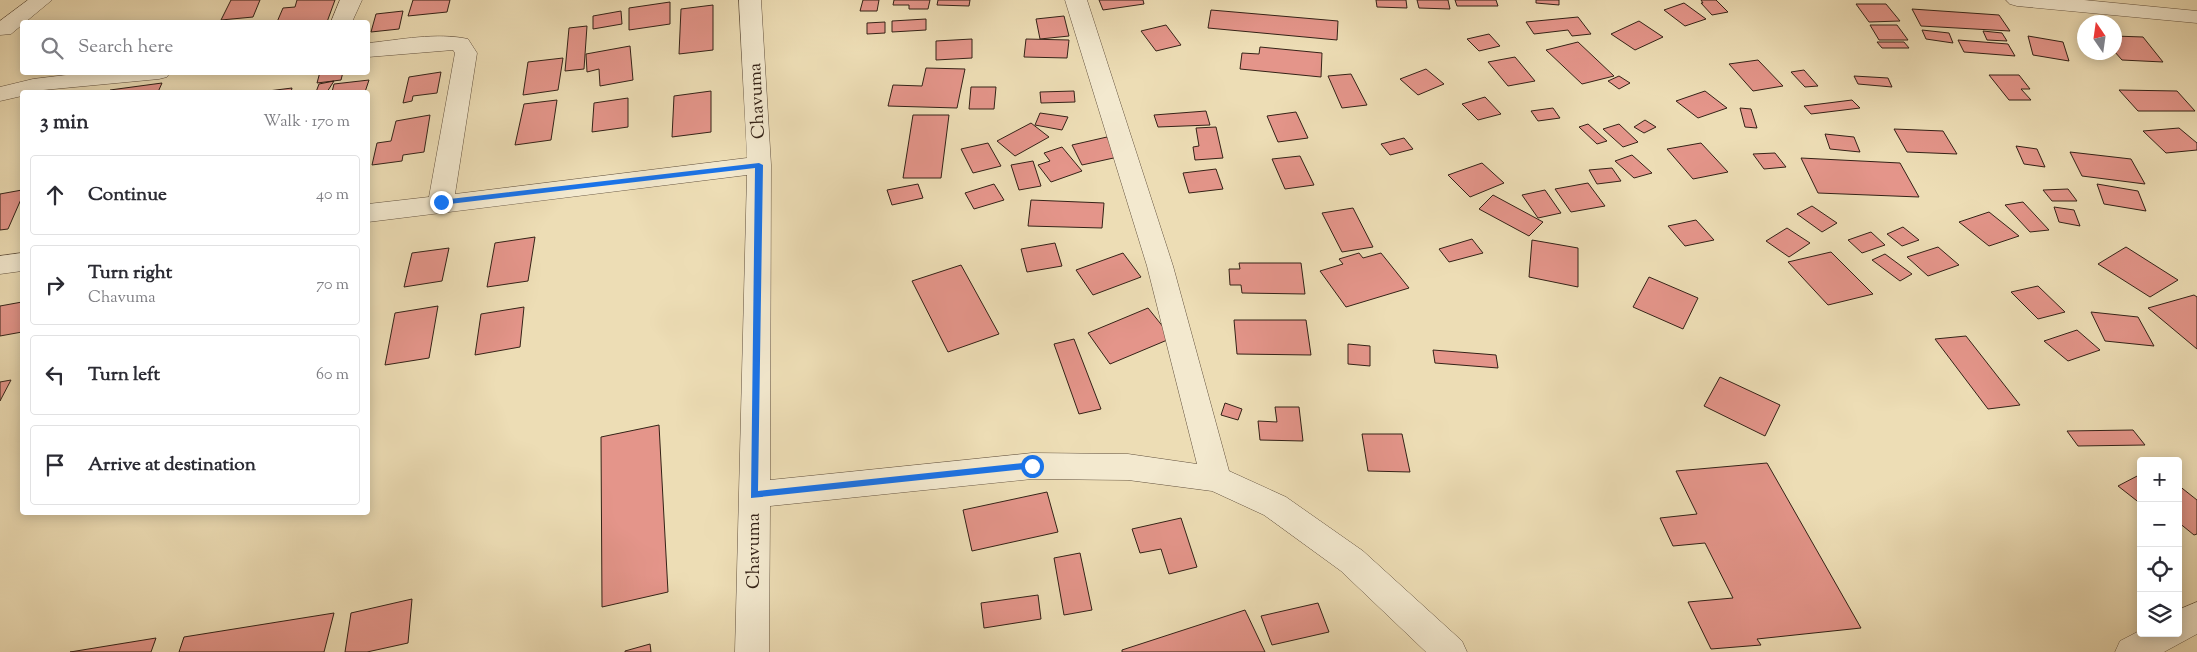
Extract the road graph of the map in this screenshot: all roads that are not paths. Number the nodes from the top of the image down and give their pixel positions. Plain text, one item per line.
1 (10, 0) edge
2 (41, 0) edge
3 (351, 0) edge
4 (750, 0) edge
5 (1076, 0) edge
6 (2016, 0) edge
7 (2197, 17) edge
8 (343, 20) edge
9 (2, 32) edge
10 (370, 50) edge
11 (132, 75) edge
12 (0, 94) edge
13 (759, 165) junction
14 (441, 202) junction
15 (370, 213) edge
16 (20, 262) edge
17 (0, 265) edge
18 (1216, 479) junction
19 (754, 495) junction
20 (2197, 617) edge
21 (2182, 625) edge
22 (2160, 637) edge
23 (752, 652) edge
24 (1450, 652) edge
25 (2132, 652) edge

1 - 9 street
2 - 9 street
3 - 8 street
4 - 13 street, Chavuma
5 - 18 street
6 - 7 street
10 - 14 street
11 - 12 street
13 - 14 street
13 - 19 street, Chavuma
14 - 15 street
16 - 17 street
18 - 19 street
18 - 24 street
19 - 23 street, Chavuma
20 - 21 street
22 - 25 street

